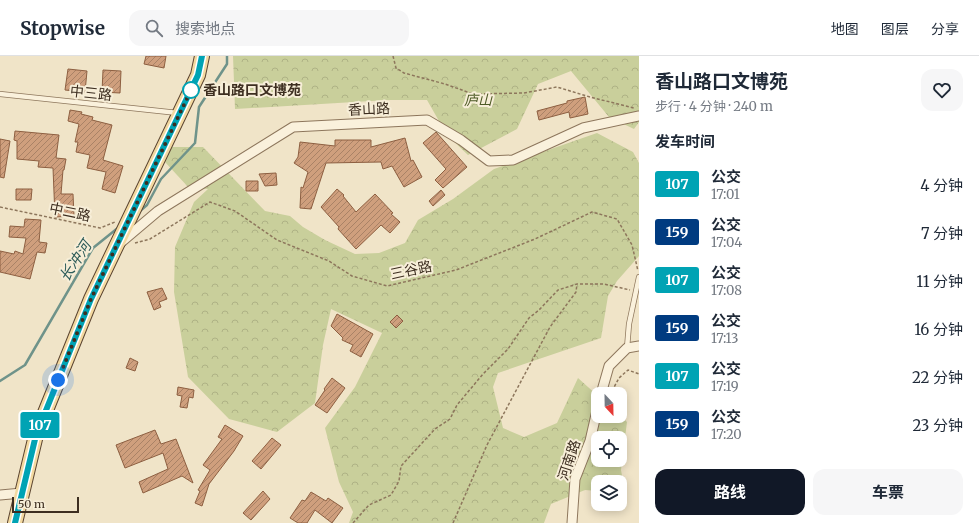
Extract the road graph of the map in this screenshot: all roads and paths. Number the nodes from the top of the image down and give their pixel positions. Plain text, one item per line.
1 (202, 56) edge
2 (394, 56) edge
3 (0, 94) edge
4 (638, 113) edge
5 (180, 114) junction
6 (0, 207) edge
7 (116, 222) dead end
8 (116, 247) junction
9 (639, 276) edge
10 (577, 284) junction
11 (636, 291) junction
12 (639, 346) edge
13 (627, 348) junction
14 (639, 374) edge
15 (603, 387) edge
16 (614, 387) edge
17 (594, 423) edge
18 (22, 493) junction
19 (0, 494) edge
20 (15, 523) edge
21 (353, 523) edge
22 (453, 523) edge
23 (572, 523) edge

1 - 5 main road
2 - 4 path
3 - 5 lane, 中三路
4 - 8 street, 香山路
5 - 8 main road
6 - 7 path, 中二路
8 - 9 path, 三谷路
8 - 18 main road
9 - 11 lane
10 - 11 path
10 - 21 path
10 - 22 path
11 - 13 lane
12 - 13 street
13 - 15 street
14 - 16 path
17 - 23 street, 河南路
18 - 19 street
18 - 20 main road

